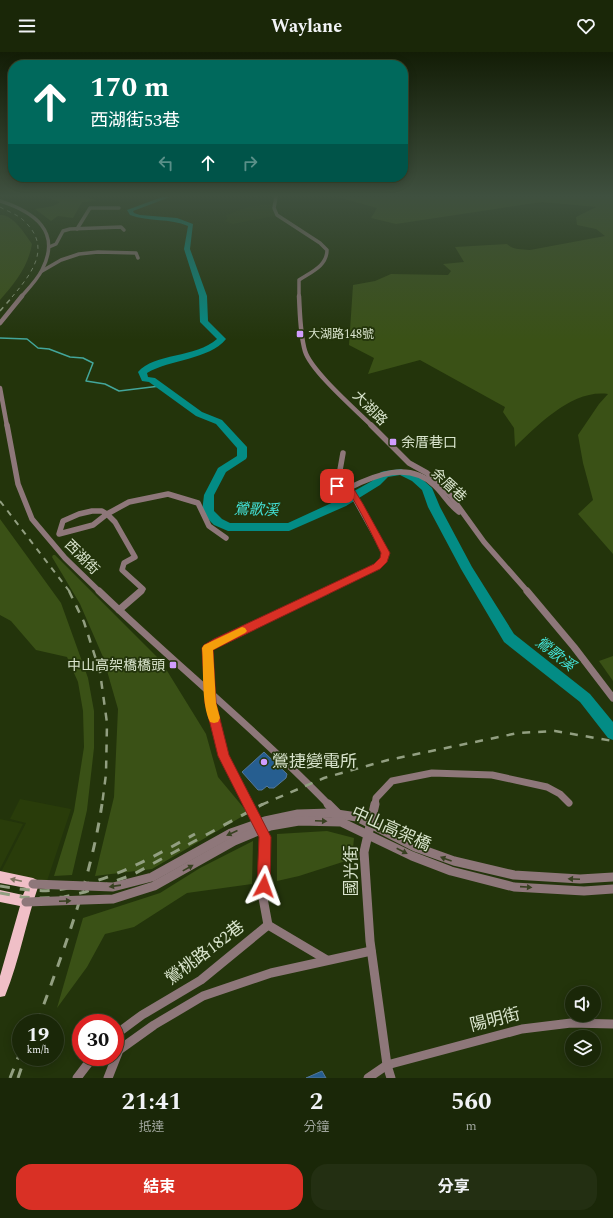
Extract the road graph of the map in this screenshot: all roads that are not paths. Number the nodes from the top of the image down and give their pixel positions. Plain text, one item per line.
1 (53, 245) edge
2 (322, 245) edge
3 (49, 246) joint
4 (138, 258) dead end
5 (42, 271) junction
6 (0, 323) edge
7 (0, 388) edge
8 (343, 453) dead end
9 (349, 488) junction
10 (108, 513) junction
11 (464, 515) junction
12 (226, 538) dead end
13 (119, 610) junction
14 (210, 691) junction
15 (613, 698) edge
16 (219, 699) joint
17 (569, 803) dead end
18 (338, 813) junction
19 (341, 822) junction
20 (0, 877) edge
21 (613, 877) edge
22 (33, 884) junction
23 (613, 888) edge
24 (0, 896) edge
25 (26, 902) junction
26 (268, 925) junction
27 (371, 951) junction
28 (327, 960) junction
29 (0, 991) edge
30 (613, 1024) edge
31 (124, 1026) edge
32 (387, 1065) junction
33 (86, 1066) edge
34 (77, 1078) edge
35 (108, 1078) edge
36 (368, 1078) edge
37 (391, 1078) edge

1 - 3 street
2 - 11 street, 大湖路
3 - 5 street
4 - 5 street
5 - 6 street
7 - 13 street, 西湖街
8 - 9 street
9 - 11 street, 余厝巷
9 - 14 street, 鶯桃路182巷
10 - 10 street
10 - 12 street
10 - 13 street
11 - 15 street, 大湖路
13 - 14 street, 西湖街
14 - 16 street, 西湖街
14 - 26 street, 鶯桃路182巷
16 - 18 street, 中山高架橋
17 - 27 street, 國光街
18 - 19 street, bridge
21 -> 18 street, 中山高架橋, bridge
18 -> 22 street, 中山高架橋, bridge
19 -> 23 street, 中山高架橋, bridge
25 -> 19 street, 中山高架橋, bridge
22 -> 20 main road
22 - 25 main road
24 - 25 main road
25 - 29 main road
26 - 28 street
26 - 31 street, 鶯桃路182巷
27 - 28 street
27 - 32 street, 國光街
28 - 35 street
30 - 32 street, 陽明街
32 - 36 street, 陽明街
32 - 37 street, 國光街
33 - 34 street

